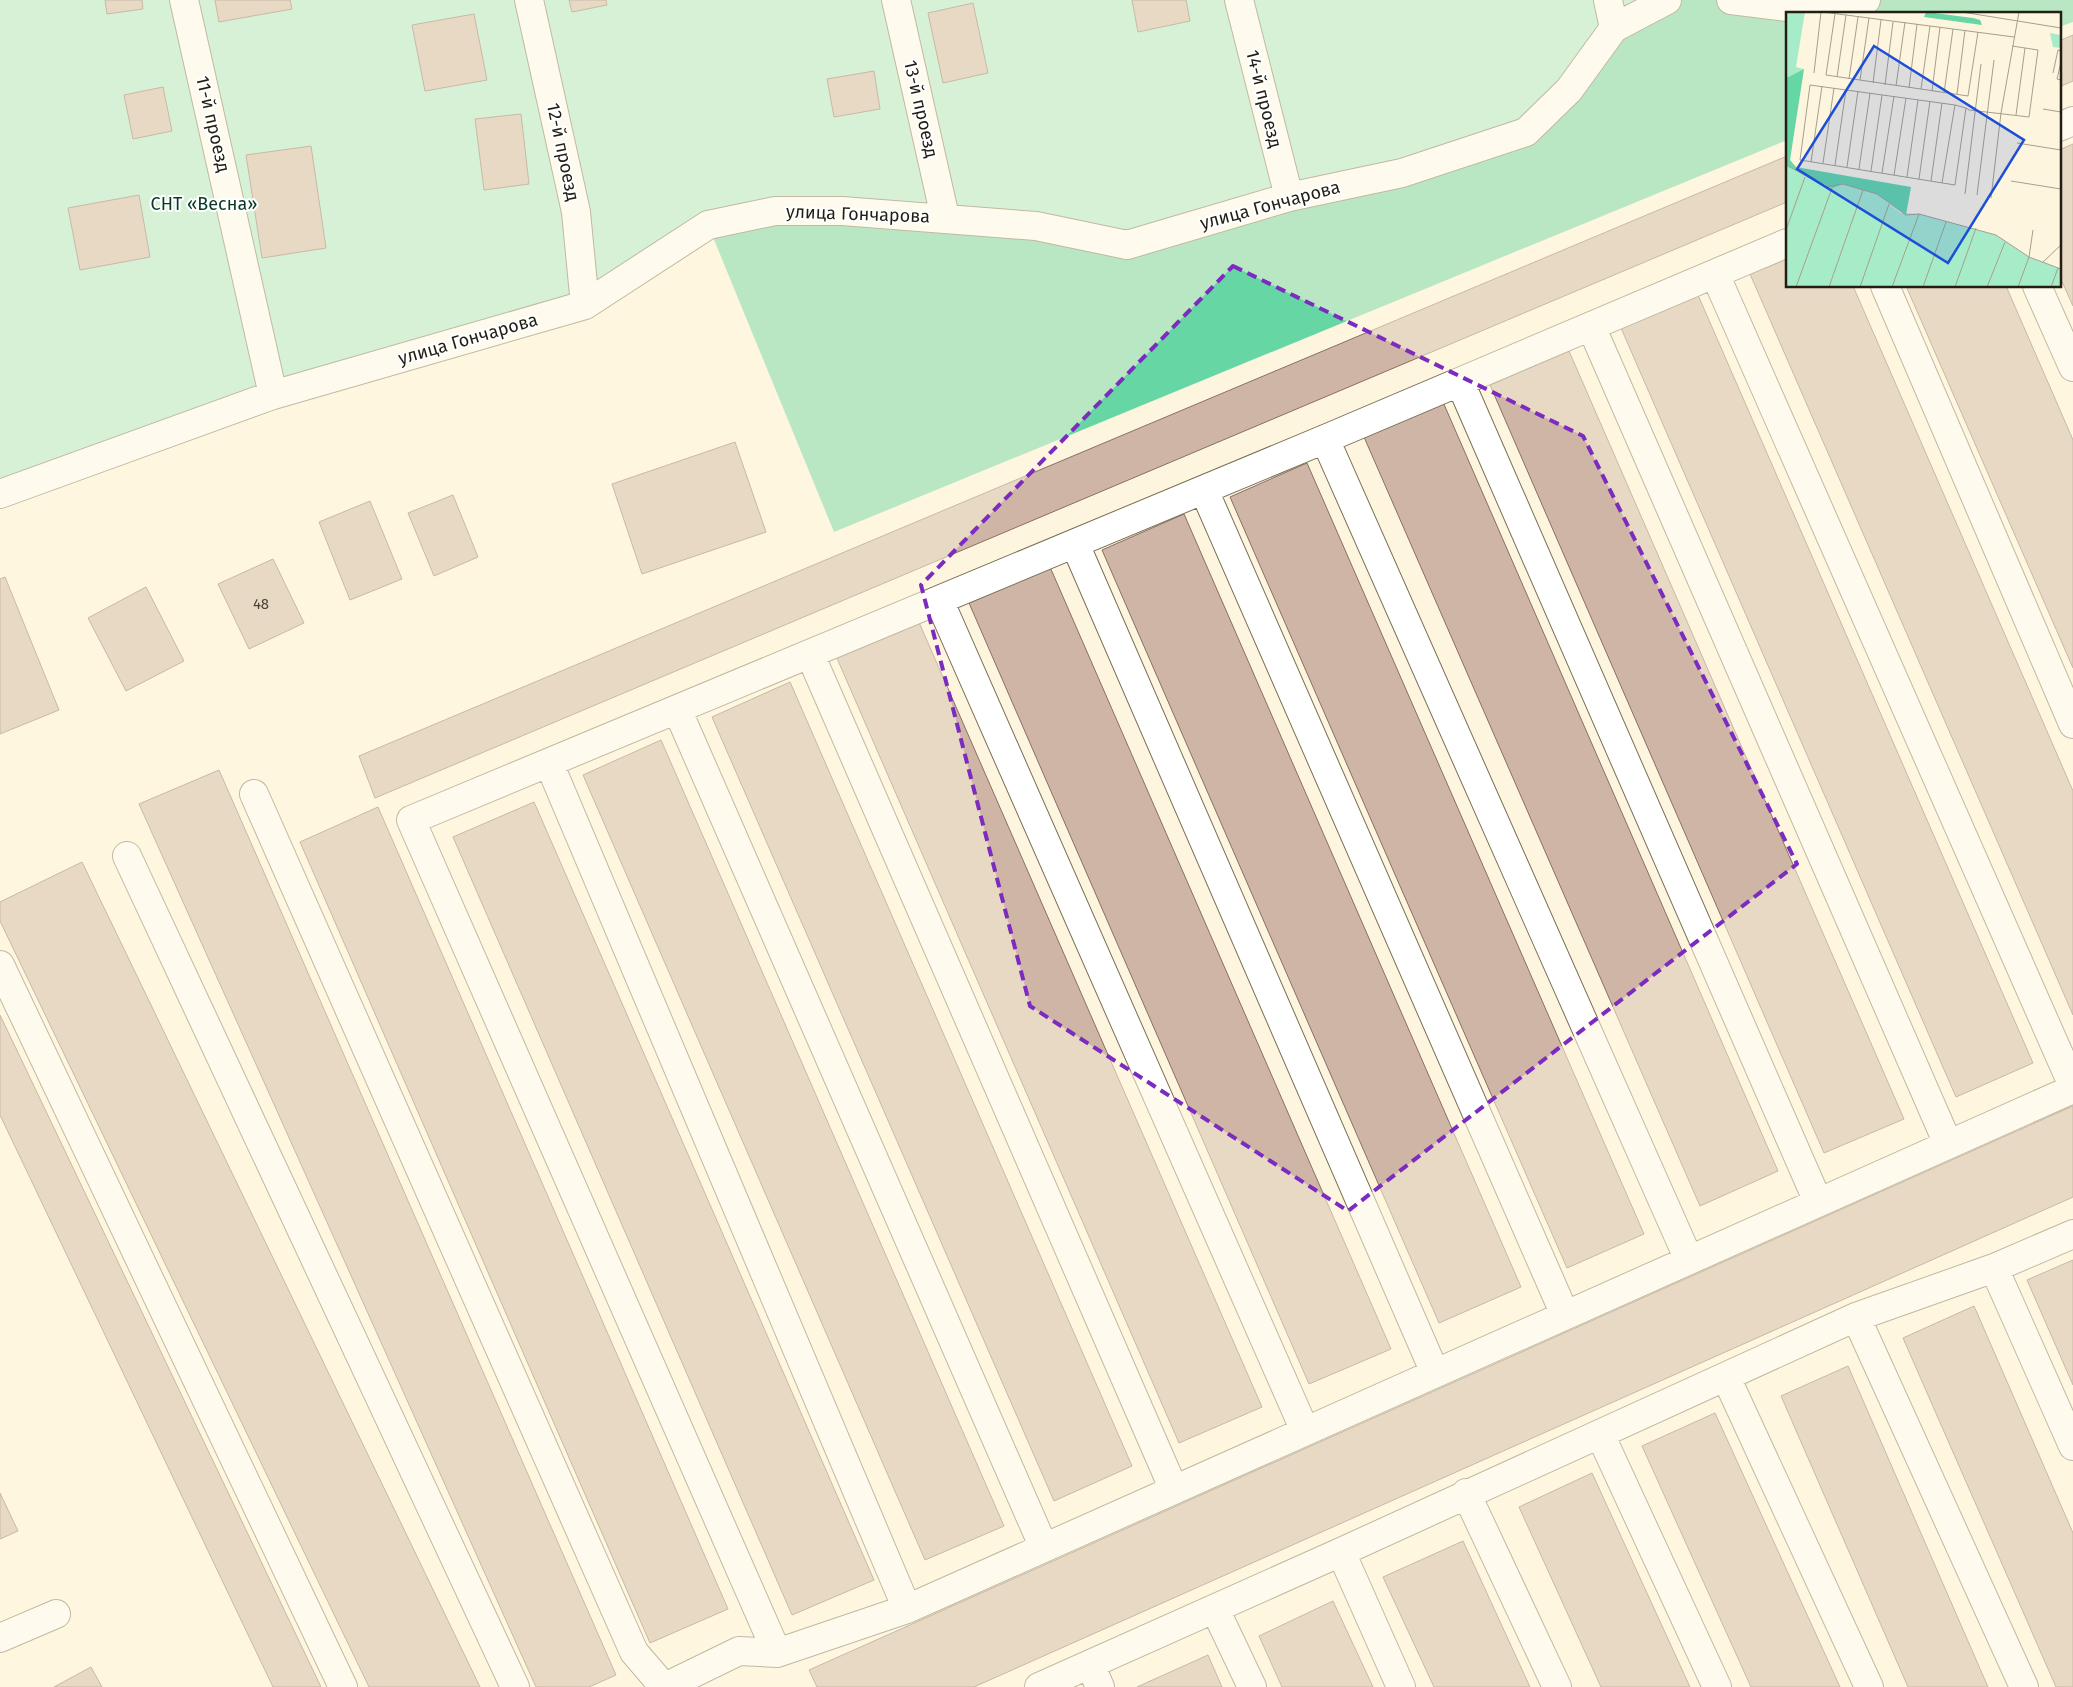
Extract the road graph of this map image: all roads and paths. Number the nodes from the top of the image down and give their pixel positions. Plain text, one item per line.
1 (184, 0) edge
2 (529, 0) edge
3 (896, 0) edge
4 (1239, 0) edge
5 (1608, 0) edge
6 (1667, 0) edge
7 (1731, 0) edge
8 (1866, 0) edge
9 (1614, 28) junction
10 (2073, 121) edge
11 (2060, 127) edge
12 (1289, 197) junction
13 (945, 218) junction
14 (1786, 243) edge
15 (1715, 274) junction
16 (1886, 288) edge
17 (2038, 288) edge
18 (585, 305) junction
19 (1591, 326) junction
20 (2073, 367) edge
21 (1460, 382) junction
22 (274, 395) junction
23 (1325, 439) junction
24 (1204, 490) junction
25 (0, 494) edge
26 (1075, 544) junction
27 (939, 600) junction
28 (810, 654) junction
29 (678, 709) junction
30 (2073, 724) edge
31 (549, 763) junction
32 (254, 794) dead end
33 (127, 856) dead end
34 (0, 965) edge
35 (2073, 1088) edge
36 (1948, 1144) junction
37 (1818, 1202) junction
38 (2073, 1234) edge
39 (1689, 1260) junction
40 (1994, 1268) junction
41 (1565, 1316) junction
42 (1856, 1317) junction
43 (1435, 1373) junction
44 (1726, 1377) junction
45 (1305, 1432) junction
46 (1600, 1434) junction
47 (2073, 1446) edge
48 (1174, 1490) junction
49 (1466, 1493) junction
50 (1044, 1548) junction
51 (1340, 1552) junction
52 (907, 1609) junction
53 (1215, 1609) junction
54 (56, 1614) dead end
55 (0, 1638) edge
56 (777, 1653) junction
57 (1095, 1676) edge
58 (343, 1687) edge
59 (515, 1687) edge
60 (664, 1687) edge
61 (1039, 1687) edge
62 (1252, 1687) edge
63 (1401, 1687) edge
64 (1557, 1687) edge
65 (1718, 1687) edge
66 (1869, 1687) edge
67 (2024, 1687) edge

1 - 22 street, 11-й проезд
2 - 18 street, 12-й проезд
3 - 13 street, 13-й проезд
4 - 12 street, 14-й проезд
5 - 9 street
6 - 9 street, улица Гончарова
7 - 8 street
9 - 12 street, улица Гончарова
10 - 11 street
12 - 13 street, улица Гончарова
13 - 18 street, улица Гончарова
14 - 15 street
15 - 19 street
15 - 35 street
16 - 30 street
17 - 20 street
18 - 22 street, улица Гончарова
19 - 21 street
19 - 36 street
21 - 23 street
21 - 37 street
22 - 25 street, улица Гончарова
23 - 24 street
23 - 39 street
24 - 26 street
24 - 41 street
26 - 27 street
26 - 43 street
27 - 28 street
27 - 45 street
28 - 29 street
28 - 48 street
29 - 31 street
29 - 50 street
31 - 52 street
31 - 56 street
32 - 60 street
33 - 59 street
34 - 58 street
35 - 36 street
36 - 37 street
37 - 39 street
38 - 40 street
39 - 41 street
40 - 42 street
40 - 47 street
41 - 43 street
42 - 44 street
42 - 67 street
43 - 45 street
44 - 46 street
44 - 66 street
45 - 48 street
46 - 49 street
46 - 65 street
48 - 50 street
49 - 51 street
49 - 64 street
50 - 52 street
51 - 53 street
51 - 63 street
52 - 56 street
53 - 57 street
53 - 62 street
54 - 55 street
56 - 60 street
57 - 61 street

